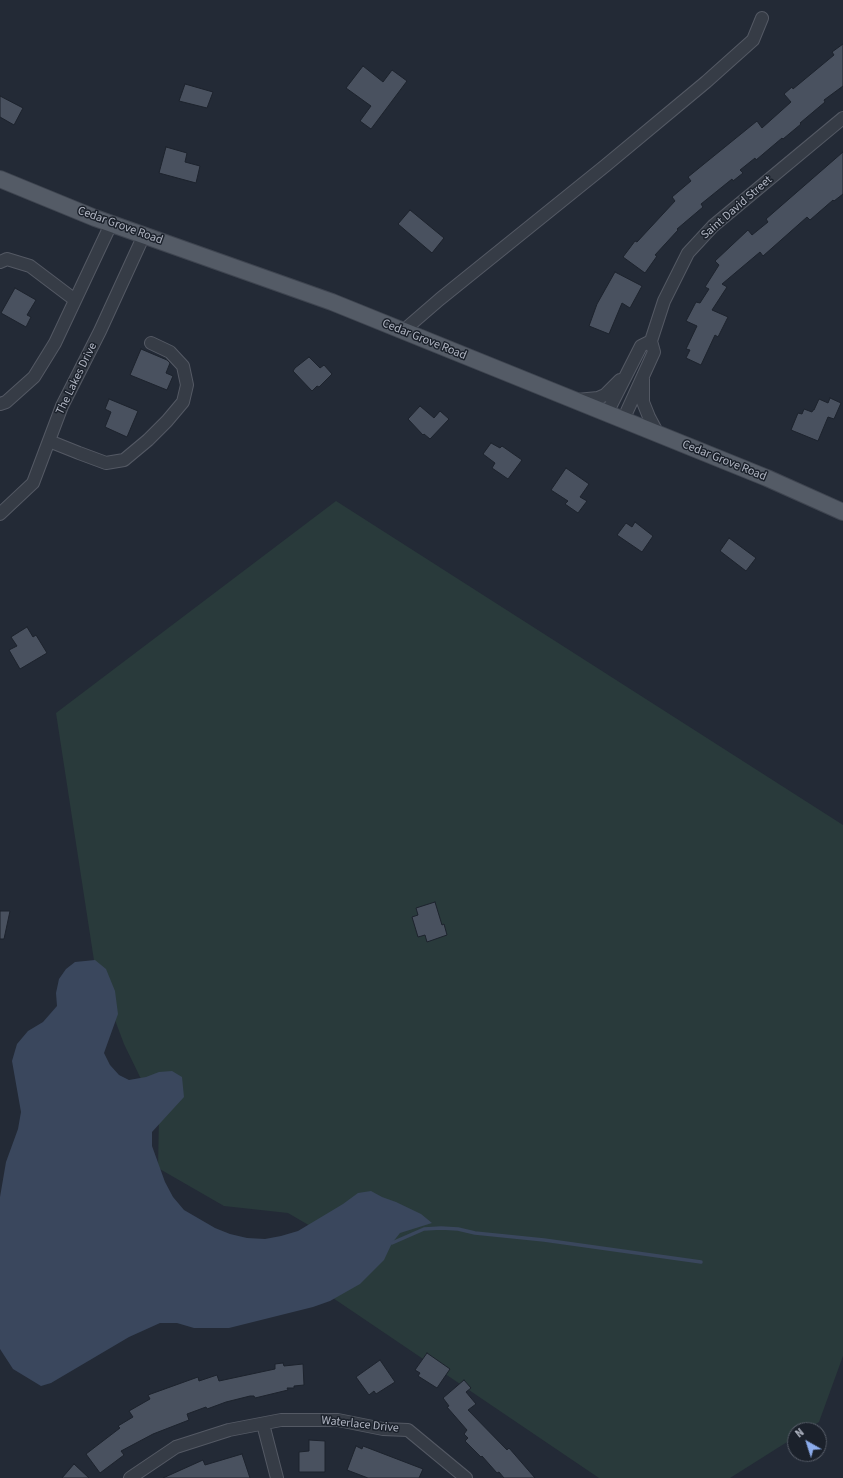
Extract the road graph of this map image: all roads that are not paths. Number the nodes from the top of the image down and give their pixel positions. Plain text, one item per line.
1 (762, 18) dead end
2 (843, 118) edge
3 (0, 179) edge
4 (111, 224) junction
5 (144, 235) junction
6 (0, 262) edge
7 (75, 300) junction
8 (403, 331) junction
9 (651, 341) junction
10 (151, 343) dead end
11 (630, 369) junction
12 (643, 376) junction
13 (574, 400) junction
14 (0, 404) edge
15 (607, 414) junction
16 (623, 420) junction
17 (658, 434) junction
18 (49, 441) junction
19 (843, 512) edge
20 (0, 514) edge
21 (262, 1424) junction
22 (130, 1478) edge
23 (277, 1478) edge
24 (466, 1478) edge

1 - 8 street
2 - 9 street, Saint David Street
3 - 4 main road, Cedar Grove Road
4 - 5 main road, Cedar Grove Road
4 - 7 street
5 - 8 main road, Cedar Grove Road
5 - 18 street, The Lakes Drive
6 - 7 street
7 - 14 street
8 - 13 main road, Cedar Grove Road
9 - 11 street, Saint David Street
9 - 12 street, Saint David Street
10 - 18 street
11 - 13 street
11 - 15 street, Saint David Street
12 - 16 street, Saint David Street
12 - 17 street
13 - 15 main road, Cedar Grove Road
15 - 16 main road, Cedar Grove Road
16 - 17 main road, Cedar Grove Road
17 - 19 main road, Cedar Grove Road
18 - 20 street, The Lakes Drive
21 - 22 street, Waterlace Drive
21 - 23 street
21 - 24 street, Waterlace Drive

